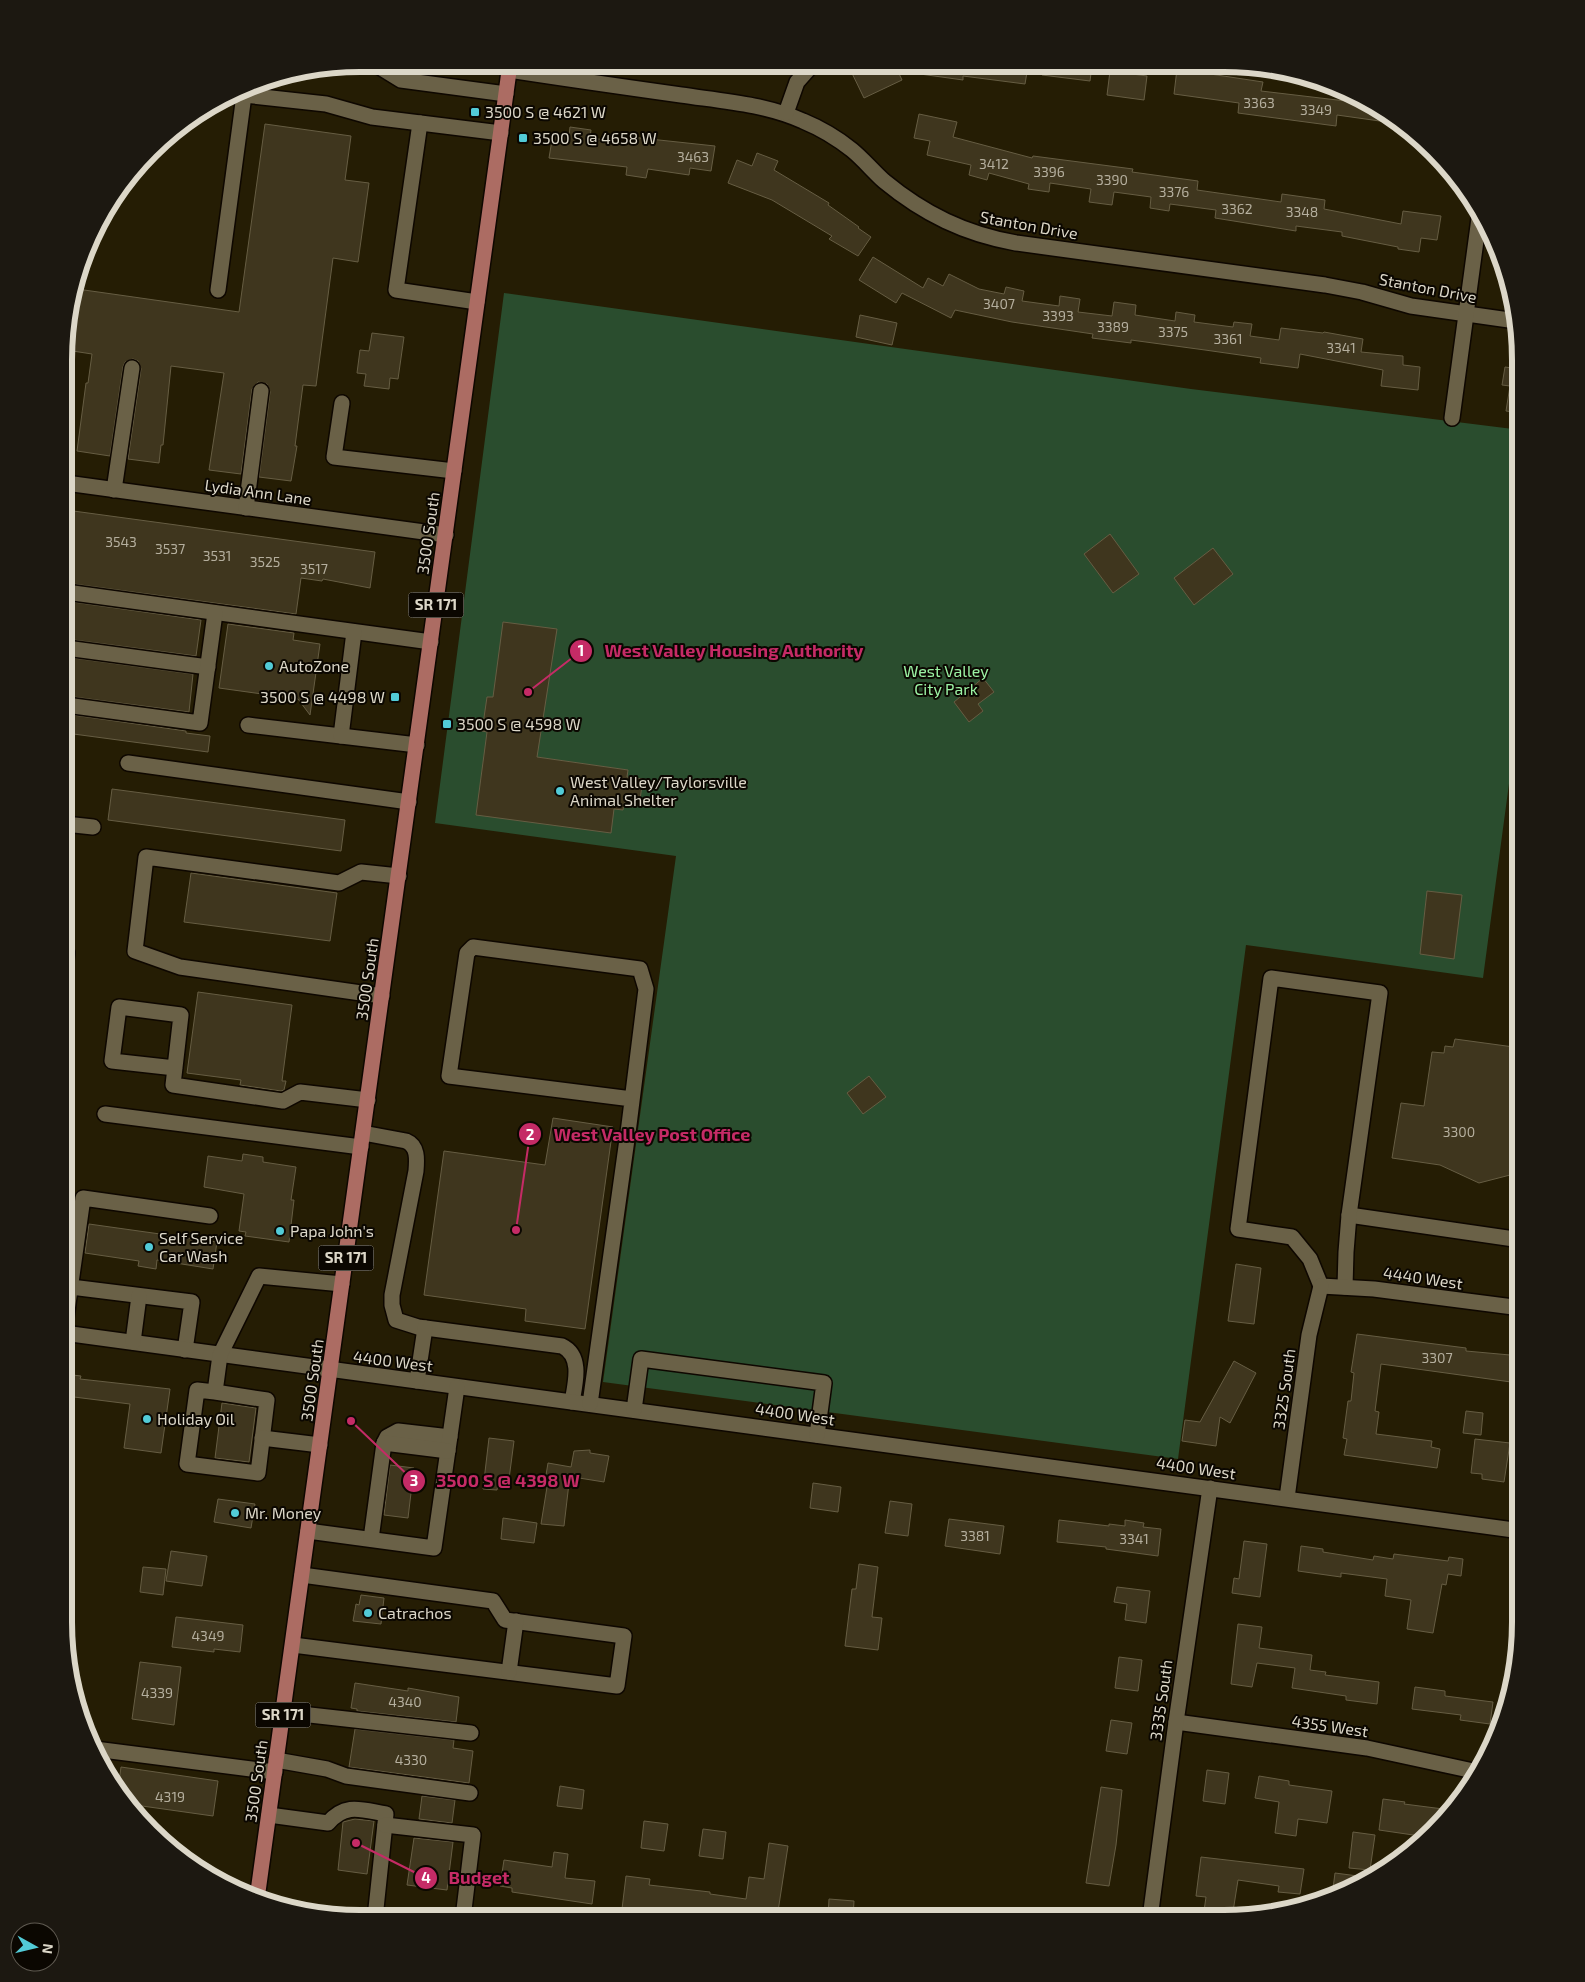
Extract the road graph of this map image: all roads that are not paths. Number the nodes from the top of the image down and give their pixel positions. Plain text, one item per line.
1 (388, 72) edge
2 (509, 72) edge
3 (541, 72) edge
4 (806, 72) edge
5 (506, 94) junction
6 (247, 95) edge
7 (244, 97) edge
8 (786, 114) junction
9 (420, 123) junction
10 (501, 133) junction
11 (1478, 224) edge
12 (218, 290) dead end
13 (477, 302) junction
14 (1466, 315) junction
15 (1510, 321) edge
16 (132, 368) dead end
17 (261, 391) dead end
18 (342, 403) dead end
19 (1452, 418) dead end
20 (454, 471) junction
21 (72, 484) edge
22 (114, 490) junction
23 (246, 508) junction
24 (446, 535) junction
25 (72, 593) edge
26 (215, 612) junction
27 (354, 632) junction
28 (431, 642) junction
29 (72, 649) edge
30 (208, 667) junction
31 (72, 706) edge
32 (248, 724) dead end
33 (341, 736) junction
34 (417, 745) junction
35 (128, 763) dead end
36 (409, 802) junction
37 (72, 825) edge
38 (93, 827) dead end
39 (398, 876) junction
40 (382, 996) junction
41 (175, 1068) junction
42 (368, 1100) junction
43 (632, 1100) junction
44 (105, 1114) dead end
45 (362, 1140) junction
46 (1349, 1215) junction
47 (210, 1216) dead end
48 (1512, 1239) edge
49 (72, 1280) edge
50 (342, 1284) junction
51 (1321, 1286) junction
52 (72, 1287) edge
53 (1345, 1287) junction
54 (139, 1296) junction
55 (1512, 1307) edge
56 (425, 1328) junction
57 (72, 1333) edge
58 (132, 1342) junction
59 (185, 1350) junction
60 (220, 1355) junction
61 (331, 1370) junction
62 (418, 1381) junction
63 (457, 1386) junction
64 (215, 1392) junction
65 (572, 1402) junction
66 (590, 1404) junction
67 (634, 1410) junction
68 (817, 1435) junction
69 (262, 1438) junction
70 (449, 1444) junction
71 (320, 1446) junction
72 (1210, 1488) junction
73 (1287, 1498) junction
74 (308, 1530) junction
75 (1512, 1530) edge
76 (371, 1539) junction
77 (302, 1574) junction
78 (516, 1621) junction
79 (293, 1645) junction
80 (509, 1672) junction
81 (283, 1712) junction
82 (1176, 1722) junction
83 (471, 1733) dead end
84 (102, 1750) edge
85 (276, 1766) junction
86 (1471, 1770) edge
87 (470, 1793) dead end
88 (269, 1814) junction
89 (385, 1825) junction
90 (258, 1891) edge
91 (376, 1910) edge
92 (464, 1910) edge
93 (1151, 1910) edge

1 - 5 street
2 - 5 main road, 3500 South / SR 171
3 - 8 street, Stanton Drive
4 - 8 street
5 - 10 main road, 3500 South / SR 171
6 - 9 street
7 - 12 street
8 - 14 street, Stanton Drive
9 - 10 street
9 - 13 street
10 - 13 main road, 3500 South / SR 171
11 - 14 street
13 - 20 main road, 3500 South / SR 171
14 - 15 street, Stanton Drive
14 - 19 street
16 - 22 street
17 - 23 street
18 - 20 street
20 - 24 main road, 3500 South / SR 171
21 - 22 street, Lydia Ann Lane
22 - 23 street, Lydia Ann Lane
23 - 24 street, Lydia Ann Lane
24 - 28 main road, 3500 South / SR 171
25 - 26 street
26 - 27 street
26 - 30 street
27 - 28 street
27 - 33 street
28 - 34 main road, 3500 South / SR 171
29 - 30 street
30 - 31 street
32 - 33 street
33 - 34 street
34 - 36 main road, 3500 South / SR 171
35 - 36 street
36 - 39 main road, 3500 South / SR 171
37 - 38 street
39 - 40 main road, 3500 South / SR 171
39 - 40 street
40 - 42 main road, 3500 South / SR 171
41 - 41 street
41 - 42 street
42 - 45 main road, 3500 South / SR 171
43 - 43 street
43 - 66 street
44 - 45 street
45 - 50 main road, 3500 South / SR 171
45 - 56 street
46 - 48 street
46 - 51 street
46 - 53 street
47 - 49 street
50 - 60 street
50 - 61 main road, 3500 South / SR 171
51 - 53 street, 4440 West
51 - 73 street, 3325 South
52 - 54 street
53 - 55 street, 4440 West
54 - 58 street
54 - 59 street
56 - 62 street
56 - 65 street
57 - 58 street, 4400 West
58 - 59 street, 4400 West
59 - 60 street, 4400 West
60 - 61 street, 4400 West
60 - 64 street
61 - 62 street, 4400 West
61 - 71 main road, 3500 South / SR 171
62 - 63 street, 4400 West
63 - 65 street, 4400 West
63 - 70 street
64 - 69 street
64 - 69 street
65 - 66 street, 4400 West
66 - 67 street, 4400 West
67 - 68 street, 4400 West
67 - 68 street
68 - 72 street, 4400 West
69 - 71 street
70 - 76 street
70 - 76 street
71 - 74 main road, 3500 South / SR 171
72 - 73 street, 4400 West
72 - 82 street, 3335 South
73 - 75 street, 4400 West
74 - 76 street
74 - 77 main road, 3500 South / SR 171
77 - 78 street
77 - 79 main road, 3500 South / SR 171
78 - 80 street
78 - 80 street
79 - 80 street
79 - 81 main road, 3500 South / SR 171
81 - 83 street
81 - 85 main road, 3500 South / SR 171
82 - 86 street, 4355 West
82 - 93 street, 3335 South
84 - 85 street
85 - 87 street
85 - 88 main road, 3500 South / SR 171
88 - 89 street
88 - 90 main road, 3500 South / SR 171
89 - 91 street
89 - 92 street

